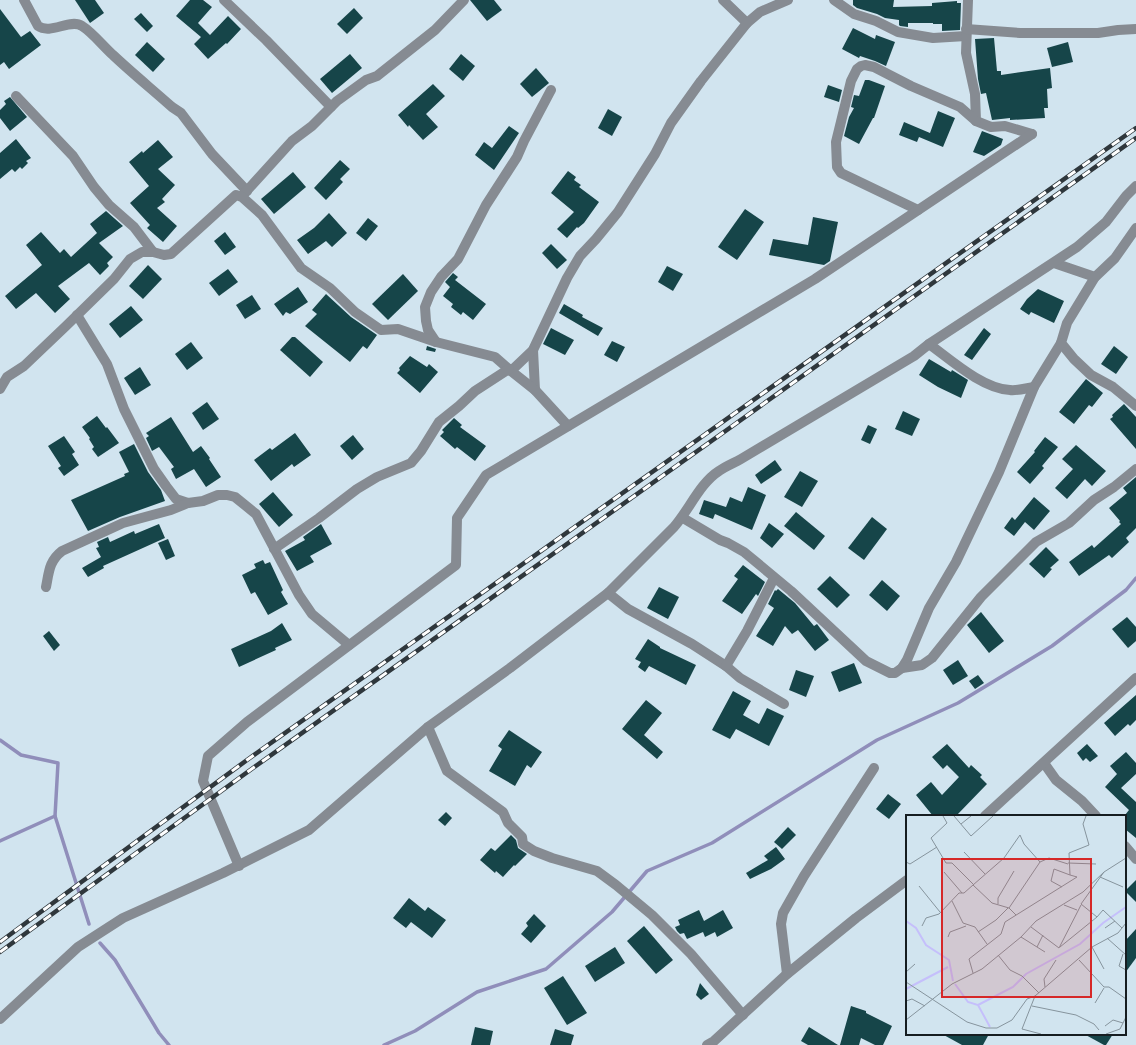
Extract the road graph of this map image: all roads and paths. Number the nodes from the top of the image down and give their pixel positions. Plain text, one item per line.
1 (24, 0) edge
2 (224, 0) edge
3 (464, 0) edge
4 (723, 0) edge
5 (788, 0) edge
6 (834, 0) edge
7 (968, 0) edge
8 (747, 23) junction
9 (1136, 29) edge
10 (966, 32) junction
11 (551, 90) dead end
12 (16, 96) dead end
13 (331, 107) junction
14 (976, 121) junction
15 (1136, 186) edge
16 (245, 194) junction
17 (918, 210) junction
18 (1136, 228) edge
19 (153, 252) junction
20 (1054, 263) junction
21 (1095, 277) junction
22 (78, 315) junction
23 (436, 342) junction
24 (1061, 343) junction
25 (929, 344) junction
26 (533, 350) junction
27 (510, 370) junction
28 (1034, 387) junction
29 (0, 389) edge
30 (535, 390) junction
31 (1136, 406) edge
32 (568, 426) junction
33 (1136, 469) edge
34 (188, 503) junction
35 (683, 518) junction
36 (274, 549) junction
37 (774, 578) junction
38 (46, 587) dead end
39 (608, 593) junction
40 (349, 645) junction
41 (726, 666) junction
42 (902, 668) junction
43 (1136, 678) edge
44 (784, 704) dead end
45 (428, 727) junction
46 (1044, 762) junction
47 (874, 768) dead end
48 (986, 815) edge
49 (1095, 815) edge
50 (1126, 847) edge
51 (1136, 859) edge
52 (239, 866) junction
53 (906, 881) edge
54 (787, 974) junction
55 (743, 1015) junction
56 (0, 1018) edge
57 (712, 1044) edge

1 - 16 street
2 - 13 street
3 - 13 street
4 - 8 street
5 - 8 street
6 - 10 street
7 - 10 street
8 - 26 street
9 - 10 street
10 - 14 street
11 - 23 street
12 - 19 street
13 - 16 street
14 - 17 street
14 - 17 street
15 - 20 street
16 - 19 street
16 - 23 street
17 - 32 street
18 - 21 street
19 - 22 street
20 - 21 street
20 - 25 street
21 - 24 street
22 - 29 street
22 - 34 street
23 - 27 street
24 - 28 street
24 - 31 street
25 - 28 street
25 - 35 street
26 - 27 street
26 - 30 street
27 - 30 street
27 - 36 street
28 - 42 street
30 - 32 street
32 - 40 street
33 - 42 street
34 - 36 street
34 - 38 street
35 - 37 street
35 - 39 street
36 - 40 street
37 - 41 street
37 - 42 street
39 - 41 street
39 - 45 street
40 - 52 street
41 - 44 street
43 - 46 street
45 - 52 street
45 - 55 street
46 - 48 street
46 - 49 street
47 - 54 street
50 - 51 street
52 - 56 street
53 - 54 street
54 - 55 street
55 - 57 street

